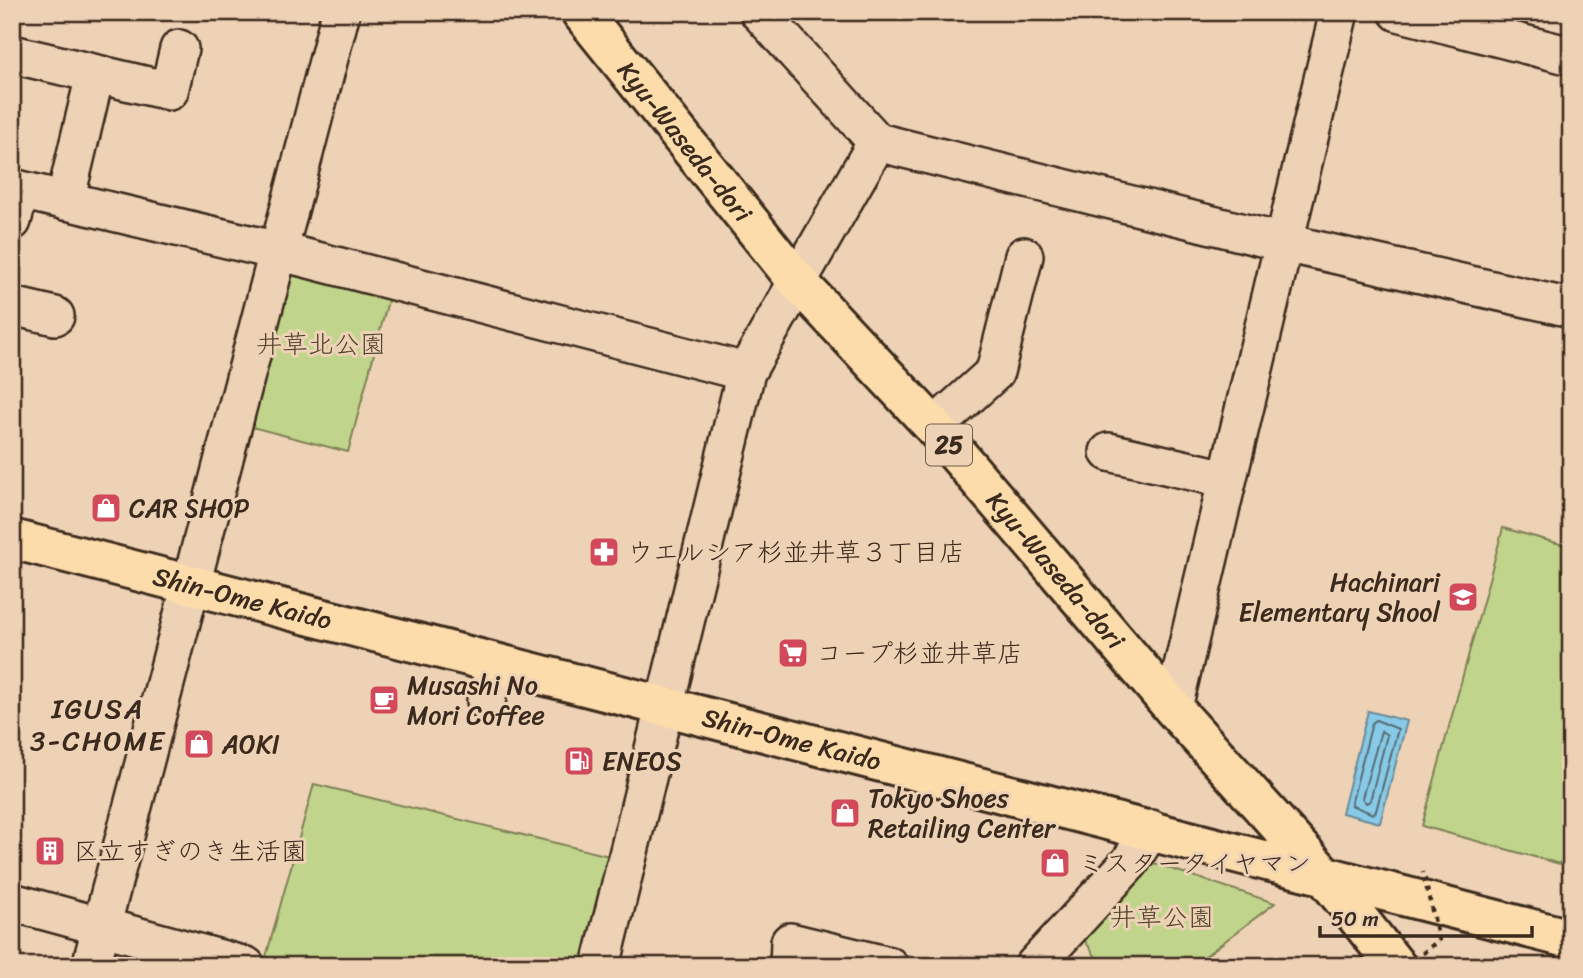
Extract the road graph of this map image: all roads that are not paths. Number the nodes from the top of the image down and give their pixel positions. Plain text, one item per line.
1 (341, 12) edge
2 (581, 12) edge
3 (759, 12) edge
4 (1339, 12) edge
5 (1398, 12) edge
6 (179, 49) dead end
7 (12, 54) edge
8 (1571, 56) edge
9 (95, 75) junction
10 (877, 142) junction
11 (15, 200) edge
12 (65, 201) junction
13 (1285, 243) junction
14 (278, 251) junction
15 (1024, 256) dead end
16 (797, 281) junction
17 (12, 306) edge
18 (1571, 308) edge
19 (55, 316) dead end
20 (746, 372) junction
21 (934, 427) junction
22 (1109, 452) dead end
23 (1226, 479) junction
24 (12, 539) edge
25 (190, 585) junction
26 (496, 663) junction
27 (486, 701) dead end
28 (665, 708) junction
29 (1172, 708) junction
30 (1151, 829) junction
31 (1323, 874) junction
32 (12, 902) edge
33 (102, 927) junction
34 (1571, 939) edge
35 (91, 966) edge
36 (246, 966) edge
37 (601, 966) edge
38 (789, 966) edge
39 (889, 966) edge
40 (1034, 966) edge
41 (1396, 966) edge

1 - 14 street
2 - 16 main road, Kyu-Waseda-dori / 25
3 - 10 street
4 - 13 street
5 - 8 street
6 - 9 street
7 - 9 street
9 - 12 street
10 - 13 street
10 - 16 street
11 - 12 street
12 - 14 street
13 - 18 street
13 - 23 street
14 - 20 street
14 - 25 street
15 - 21 street
16 - 20 street
16 - 21 main road, Kyu-Waseda-dori / 25
17 - 19 street
20 - 28 street
21 - 29 main road, Kyu-Waseda-dori / 25
22 - 23 street
23 - 29 street
24 - 25 main road, Shin-Ome Kaido
25 - 26 main road, Shin-Ome Kaido
25 - 33 street
26 - 27 street
26 - 28 main road, Shin-Ome Kaido
28 - 30 main road, Shin-Ome Kaido
28 - 37 street
29 - 31 main road, Kyu-Waseda-dori / 25
30 - 31 main road, Shin-Ome Kaido
30 - 40 street
31 - 34 main road, Shin-Ome Kaido
31 - 41 main road, Kyu-Waseda-dori / 25
32 - 33 street
33 - 35 street
33 - 36 street
38 - 39 street

